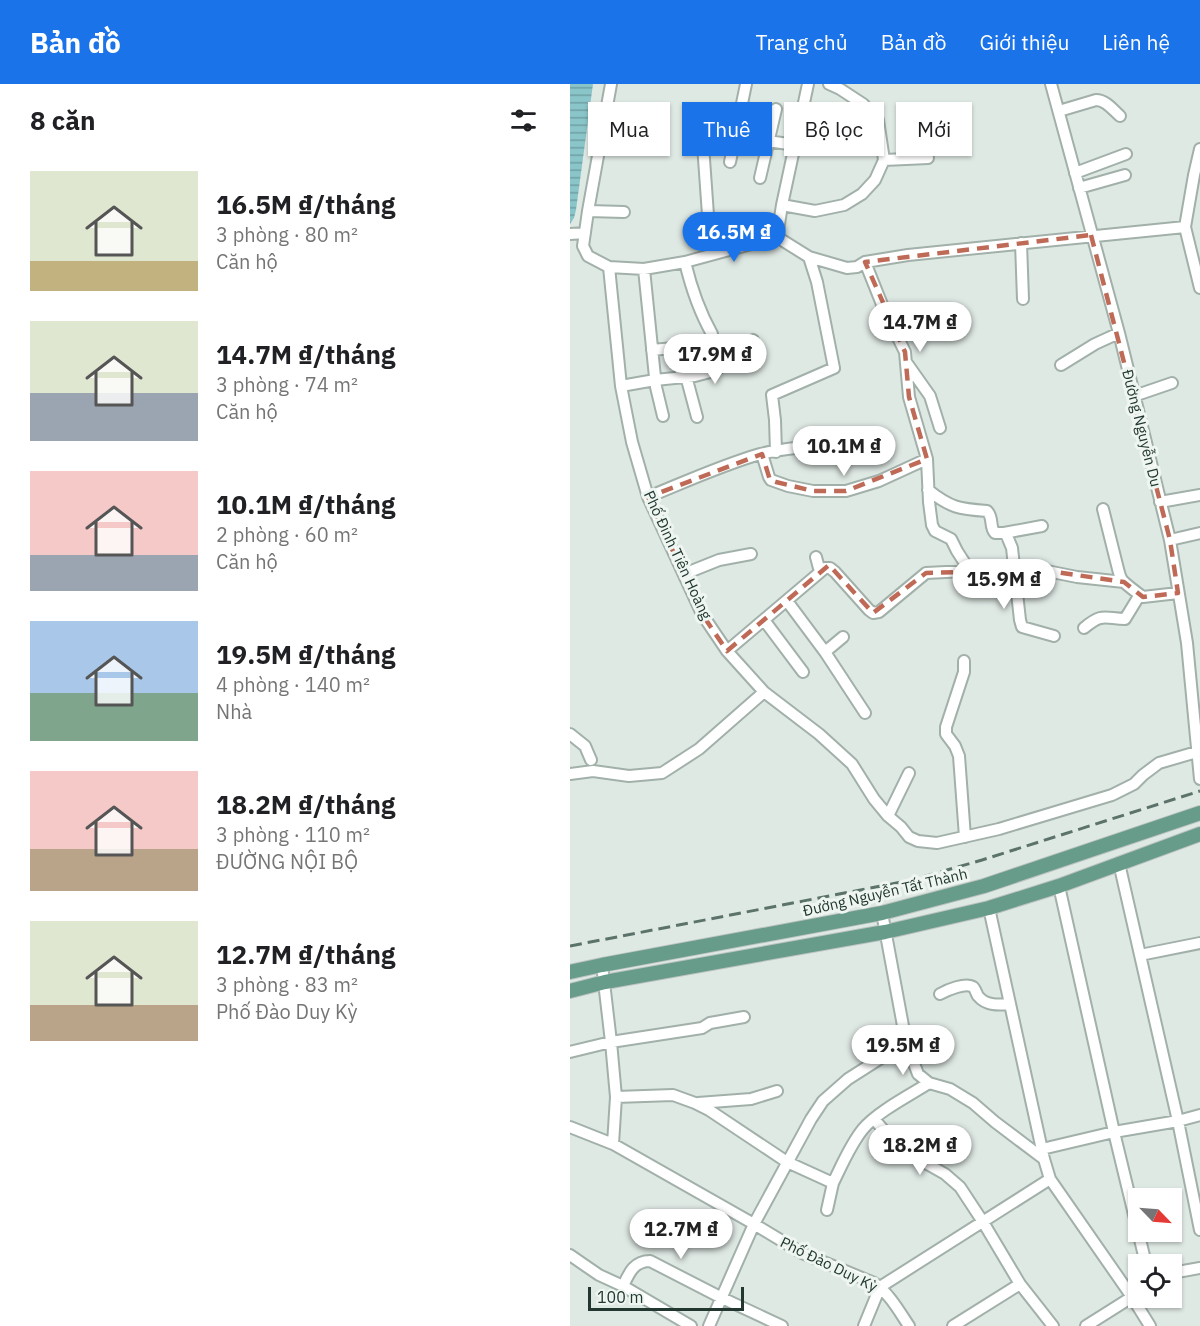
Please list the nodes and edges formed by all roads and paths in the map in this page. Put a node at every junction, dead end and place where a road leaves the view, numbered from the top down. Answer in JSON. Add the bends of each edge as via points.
{"nodes":[{"id":1,"x":611,"y":84,"type":"edge"},
{"id":2,"x":746,"y":84,"type":"edge"},
{"id":3,"x":808,"y":84,"type":"edge"},
{"id":4,"x":829,"y":84,"type":"edge"},
{"id":5,"x":1051,"y":84,"type":"edge"},
{"id":6,"x":804,"y":102,"type":"edge"},
{"id":7,"x":776,"y":109,"type":"dead end"},
{"id":8,"x":1059,"y":111,"type":"junction"},
{"id":9,"x":1120,"y":116,"type":"dead end"},
{"id":10,"x":772,"y":125,"type":"edge"},
{"id":11,"x":1200,"y":149,"type":"edge"},
{"id":12,"x":1126,"y":154,"type":"dead end"},
{"id":13,"x":704,"y":156,"type":"edge"},
{"id":14,"x":765,"y":156,"type":"edge"},
{"id":15,"x":793,"y":156,"type":"edge"},
{"id":16,"x":928,"y":158,"type":"dead end"},
{"id":17,"x":884,"y":160,"type":"junction"},
{"id":18,"x":730,"y":162,"type":"dead end"},
{"id":19,"x":1075,"y":173,"type":"junction"},
{"id":20,"x":1125,"y":175,"type":"dead end"},
{"id":21,"x":760,"y":178,"type":"dead end"},
{"id":22,"x":1079,"y":188,"type":"junction"},
{"id":23,"x":782,"y":205,"type":"junction"},
{"id":24,"x":588,"y":211,"type":"junction"},
{"id":25,"x":624,"y":212,"type":"dead end"},
{"id":26,"x":1185,"y":227,"type":"junction"},
{"id":27,"x":585,"y":233,"type":"junction"},
{"id":28,"x":570,"y":234,"type":"edge"},
{"id":29,"x":1091,"y":235,"type":"junction"},
{"id":30,"x":777,"y":237,"type":"junction"},
{"id":31,"x":1021,"y":243,"type":"junction"},
{"id":32,"x":736,"y":248,"type":"junction"},
{"id":33,"x":809,"y":257,"type":"junction"},
{"id":34,"x":685,"y":262,"type":"junction"},
{"id":35,"x":865,"y":262,"type":"junction"},
{"id":36,"x":609,"y":267,"type":"junction"},
{"id":37,"x":644,"y":269,"type":"junction"},
{"id":38,"x":1200,"y":288,"type":"edge"},
{"id":39,"x":1023,"y":299,"type":"dead end"},
{"id":40,"x":1119,"y":333,"type":"junction"},
{"id":41,"x":712,"y":334,"type":"dead end"},
{"id":42,"x":753,"y":340,"type":"dead end"},
{"id":43,"x":652,"y":350,"type":"junction"},
{"id":44,"x":906,"y":361,"type":"junction"},
{"id":45,"x":1061,"y":365,"type":"dead end"},
{"id":46,"x":684,"y":376,"type":"junction"},
{"id":47,"x":655,"y":380,"type":"junction"},
{"id":48,"x":1172,"y":383,"type":"dead end"},
{"id":49,"x":621,"y":386,"type":"junction"},
{"id":50,"x":1134,"y":396,"type":"junction"},
{"id":51,"x":663,"y":416,"type":"dead end"},
{"id":52,"x":697,"y":417,"type":"dead end"},
{"id":53,"x":940,"y":428,"type":"dead end"},
{"id":54,"x":847,"y":443,"type":"dead end"},
{"id":55,"x":776,"y":452,"type":"junction"},
{"id":56,"x":762,"y":454,"type":"junction"},
{"id":57,"x":927,"y":459,"type":"junction"},
{"id":58,"x":928,"y":490,"type":"junction"},
{"id":59,"x":1200,"y":495,"type":"edge"},
{"id":60,"x":648,"y":497,"type":"junction"},
{"id":61,"x":1160,"y":502,"type":"junction"},
{"id":62,"x":1103,"y":510,"type":"dead end"},
{"id":63,"x":1042,"y":525,"type":"dead end"},
{"id":64,"x":1004,"y":533,"type":"junction"},
{"id":65,"x":1200,"y":533,"type":"edge"},
{"id":66,"x":1170,"y":540,"type":"junction"},
{"id":67,"x":751,"y":554,"type":"dead end"},
{"id":68,"x":816,"y":557,"type":"dead end"},
{"id":69,"x":966,"y":565,"type":"dead end"},
{"id":70,"x":1015,"y":569,"type":"junction"},
{"id":71,"x":820,"y":572,"type":"junction"},
{"id":72,"x":684,"y":574,"type":"junction"},
{"id":73,"x":1124,"y":582,"type":"junction"},
{"id":74,"x":1178,"y":593,"type":"junction"},
{"id":75,"x":1139,"y":596,"type":"junction"},
{"id":76,"x":787,"y":601,"type":"junction"},
{"id":77,"x":764,"y":620,"type":"junction"},
{"id":78,"x":1084,"y":628,"type":"dead end"},
{"id":79,"x":1054,"y":636,"type":"dead end"},
{"id":80,"x":843,"y":637,"type":"dead end"},
{"id":81,"x":727,"y":651,"type":"junction"},
{"id":82,"x":825,"y":652,"type":"junction"},
{"id":83,"x":964,"y":661,"type":"dead end"},
{"id":84,"x":803,"y":672,"type":"dead end"},
{"id":85,"x":765,"y":692,"type":"junction"},
{"id":86,"x":865,"y":713,"type":"dead end"},
{"id":87,"x":570,"y":734,"type":"edge"},
{"id":88,"x":1198,"y":752,"type":"edge"},
{"id":89,"x":591,"y":760,"type":"dead end"},
{"id":90,"x":909,"y":773,"type":"dead end"},
{"id":91,"x":570,"y":774,"type":"edge"},
{"id":92,"x":1200,"y":779,"type":"edge"},
{"id":93,"x":1200,"y":813,"type":"edge"},
{"id":94,"x":888,"y":816,"type":"junction"},
{"id":95,"x":1200,"y":834,"type":"edge"},
{"id":96,"x":965,"y":837,"type":"junction"},
{"id":97,"x":1051,"y":863,"type":"junction"},
{"id":98,"x":1119,"y":864,"type":"junction"},
{"id":99,"x":1058,"y":886,"type":"junction"},
{"id":100,"x":989,"y":908,"type":"junction"},
{"id":101,"x":882,"y":912,"type":"junction"},
{"id":102,"x":885,"y":932,"type":"junction"},
{"id":103,"x":1200,"y":943,"type":"edge"},
{"id":104,"x":1140,"y":955,"type":"junction"},
{"id":105,"x":602,"y":965,"type":"junction"},
{"id":106,"x":570,"y":972,"type":"edge"},
{"id":107,"x":604,"y":982,"type":"junction"},
{"id":108,"x":570,"y":991,"type":"edge"},
{"id":109,"x":940,"y":994,"type":"dead end"},
{"id":110,"x":1010,"y":1004,"type":"junction"},
{"id":111,"x":744,"y":1017,"type":"dead end"},
{"id":112,"x":612,"y":1042,"type":"junction"},
{"id":113,"x":906,"y":1042,"type":"junction"},
{"id":114,"x":570,"y":1052,"type":"edge"},
{"id":115,"x":929,"y":1083,"type":"junction"},
{"id":116,"x":777,"y":1091,"type":"dead end"},
{"id":117,"x":616,"y":1096,"type":"junction"},
{"id":118,"x":695,"y":1103,"type":"junction"},
{"id":119,"x":1200,"y":1115,"type":"edge"},
{"id":120,"x":874,"y":1119,"type":"junction"},
{"id":121,"x":1178,"y":1121,"type":"junction"},
{"id":122,"x":570,"y":1127,"type":"edge"},
{"id":123,"x":1114,"y":1132,"type":"junction"},
{"id":124,"x":613,"y":1144,"type":"junction"},
{"id":125,"x":1043,"y":1154,"type":"junction"},
{"id":126,"x":787,"y":1162,"type":"junction"},
{"id":127,"x":1050,"y":1179,"type":"junction"},
{"id":128,"x":833,"y":1183,"type":"junction"},
{"id":129,"x":827,"y":1210,"type":"dead end"},
{"id":130,"x":983,"y":1222,"type":"junction"},
{"id":131,"x":754,"y":1224,"type":"junction"},
{"id":132,"x":1200,"y":1230,"type":"edge"},
{"id":133,"x":1144,"y":1254,"type":"edge"},
{"id":134,"x":570,"y":1255,"type":"edge"},
{"id":135,"x":1200,"y":1268,"type":"edge"},
{"id":136,"x":1182,"y":1271,"type":"edge"},
{"id":137,"x":1020,"y":1284,"type":"junction"},
{"id":138,"x":623,"y":1286,"type":"junction"},
{"id":139,"x":880,"y":1287,"type":"junction"},
{"id":140,"x":1128,"y":1291,"type":"edge"},
{"id":141,"x":722,"y":1298,"type":"junction"},
{"id":142,"x":1128,"y":1300,"type":"edge"},
{"id":143,"x":1139,"y":1308,"type":"edge"},
{"id":144,"x":1051,"y":1323,"type":"edge"},
{"id":145,"x":691,"y":1326,"type":"edge"},
{"id":146,"x":709,"y":1326,"type":"edge"},
{"id":147,"x":782,"y":1326,"type":"edge"},
{"id":148,"x":864,"y":1326,"type":"edge"},
{"id":149,"x":909,"y":1326,"type":"edge"},
{"id":150,"x":953,"y":1326,"type":"edge"},
{"id":151,"x":1086,"y":1326,"type":"edge"},
{"id":152,"x":1150,"y":1326,"type":"edge"}],
"edges":[{"from":1,"to":24,"type":"street"},
{"from":2,"to":18,"type":"street"},
{"from":3,"to":6,"type":"street"},
{"from":4,"to":17,"type":"street","via":[[863,104],[878,120]]},
{"from":5,"to":8,"type":"street","name":"Đường Nguyễn Du"},
{"from":7,"to":10,"type":"street"},
{"from":8,"to":9,"type":"street","via":[[1101,100]]},
{"from":8,"to":19,"type":"street","name":"Đường Nguyễn Du"},
{"from":11,"to":26,"type":"street"},
{"from":12,"to":19,"type":"street"},
{"from":13,"to":32,"type":"street","via":[[709,229],[712,235],[735,242]]},
{"from":14,"to":21,"type":"street"},
{"from":15,"to":23,"type":"street"},
{"from":16,"to":17,"type":"street"},
{"from":17,"to":23,"type":"street","via":[[875,180],[844,205],[815,212]]},
{"from":19,"to":22,"type":"street","name":"Đường Nguyễn Du"},
{"from":20,"to":22,"type":"street"},
{"from":22,"to":29,"type":"street","name":"Đường Nguyễn Du"},
{"from":23,"to":30,"type":"street"},
{"from":24,"to":25,"type":"street"},
{"from":24,"to":27,"type":"street"},
{"from":26,"to":29,"type":"street"},
{"from":26,"to":38,"type":"street"},
{"from":27,"to":28,"type":"street"},
{"from":27,"to":36,"type":"street","via":[[583,246],[588,256]]},
{"from":29,"to":31,"type":"street"},
{"from":29,"to":40,"type":"street","name":"Đường Nguyễn Du"},
{"from":30,"to":32,"type":"street"},
{"from":30,"to":33,"type":"street"},
{"from":31,"to":35,"type":"street"},
{"from":31,"to":39,"type":"street"},
{"from":32,"to":34,"type":"street"},
{"from":33,"to":35,"type":"street","via":[[847,268]]},
{"from":33,"to":55,"type":"street","via":[[834,368],[772,395]]},
{"from":34,"to":37,"type":"street"},
{"from":34,"to":41,"type":"street"},
{"from":35,"to":44,"type":"street"},
{"from":36,"to":37,"type":"street"},
{"from":36,"to":49,"type":"street","name":"Phố Đinh Tiên Hoàng"},
{"from":37,"to":43,"type":"street"},
{"from":40,"to":45,"type":"street"},
{"from":40,"to":50,"type":"street","name":"Đường Nguyễn Du"},
{"from":42,"to":46,"type":"street","via":[[714,371]]},
{"from":43,"to":46,"type":"street","via":[[674,348]]},
{"from":43,"to":47,"type":"street"},
{"from":44,"to":53,"type":"street","via":[[930,396]]},
{"from":44,"to":57,"type":"street","via":[[909,397]]},
{"from":46,"to":47,"type":"street"},
{"from":46,"to":52,"type":"street"},
{"from":47,"to":49,"type":"street"},
{"from":47,"to":51,"type":"street"},
{"from":48,"to":50,"type":"street"},
{"from":49,"to":60,"type":"street","name":"Phố Đinh Tiên Hoàng"},
{"from":50,"to":61,"type":"street","name":"Đường Nguyễn Du"},
{"from":54,"to":55,"type":"street"},
{"from":55,"to":56,"type":"street"},
{"from":56,"to":57,"type":"street","via":[[771,480],[813,491],[846,491]]},
{"from":56,"to":60,"type":"street"},
{"from":57,"to":58,"type":"street"},
{"from":58,"to":64,"type":"street","via":[[950,506],[987,512],[993,531]]},
{"from":58,"to":69,"type":"street","via":[[935,531],[951,539]]},
{"from":59,"to":61,"type":"street"},
{"from":60,"to":72,"type":"street","name":"Phố Đinh Tiên Hoàng"},
{"from":61,"to":66,"type":"street","name":"Đường Nguyễn Du"},
{"from":62,"to":73,"type":"street"},
{"from":63,"to":64,"type":"street"},
{"from":64,"to":70,"type":"street","via":[[1012,548]]},
{"from":65,"to":66,"type":"street"},
{"from":66,"to":74,"type":"street","name":"Đường Nguyễn Du"},
{"from":67,"to":72,"type":"street","via":[[719,560]]},
{"from":68,"to":71,"type":"street"},
{"from":70,"to":71,"type":"street","via":[[926,573],[888,606],[873,613],[830,568]]},
{"from":70,"to":73,"type":"street"},
{"from":70,"to":79,"type":"street","via":[[1022,627]]},
{"from":71,"to":76,"type":"street"},
{"from":72,"to":81,"type":"street","name":"Phố Đinh Tiên Hoàng","via":[[702,614]]},
{"from":73,"to":75,"type":"street"},
{"from":74,"to":75,"type":"street"},
{"from":74,"to":88,"type":"street","name":"Đường Nguyễn Du"},
{"from":75,"to":78,"type":"street","via":[[1125,620],[1103,616]]},
{"from":76,"to":77,"type":"street"},
{"from":76,"to":82,"type":"street"},
{"from":77,"to":81,"type":"street"},
{"from":77,"to":84,"type":"street"},
{"from":80,"to":82,"type":"street"},
{"from":81,"to":85,"type":"street","name":"Phố Đinh Tiên Hoàng"},
{"from":82,"to":86,"type":"street"},
{"from":83,"to":96,"type":"street","via":[[946,734],[959,756]]},
{"from":85,"to":91,"type":"street","via":[[699,749],[662,773]]},
{"from":85,"to":94,"type":"street","name":"Phố Đinh Tiên Hoàng","via":[[852,764]]},
{"from":87,"to":89,"type":"street","via":[[585,746]]},
{"from":88,"to":92,"type":"street","name":"Đường Nguyễn Du"},
{"from":88,"to":96,"type":"street","name":"Phố Đinh Tiên Hoàng","via":[[1159,763],[1134,784],[1112,795]]},
{"from":90,"to":94,"type":"street"},
{"from":93,"to":97,"type":"main road","name":"Đường Nguyễn Tất Thành"},
{"from":94,"to":96,"type":"street","name":"Phố Đinh Tiên Hoàng","via":[[918,842],[937,843]]},
{"from":95,"to":98,"type":"main road"},
{"from":97,"to":99,"type":"main road"},
{"from":97,"to":101,"type":"main road","name":"Đường Nguyễn Tất Thành","via":[[984,886]]},
{"from":98,"to":99,"type":"main road"},
{"from":98,"to":104,"type":"street"},
{"from":99,"to":100,"type":"main road"},
{"from":99,"to":123,"type":"street"},
{"from":100,"to":102,"type":"main road"},
{"from":100,"to":110,"type":"street"},
{"from":101,"to":102,"type":"street"},
{"from":101,"to":105,"type":"main road","name":"Đường Nguyễn Tất Thành"},
{"from":102,"to":107,"type":"main road"},
{"from":102,"to":113,"type":"street"},
{"from":103,"to":104,"type":"street"},
{"from":104,"to":121,"type":"street"},
{"from":105,"to":106,"type":"main road","name":"Đường Nguyễn Tất Thành"},
{"from":105,"to":107,"type":"street"},
{"from":107,"to":108,"type":"main road"},
{"from":107,"to":112,"type":"street"},
{"from":109,"to":110,"type":"street","via":[[972,986],[977,995],[990,1003]]},
{"from":110,"to":125,"type":"street"},
{"from":111,"to":112,"type":"street"},
{"from":112,"to":114,"type":"street"},
{"from":112,"to":117,"type":"street"},
{"from":113,"to":115,"type":"street","via":[[918,1074]]},
{"from":113,"to":126,"type":"street","via":[[848,1079],[823,1101]]},
{"from":115,"to":120,"type":"street"},
{"from":115,"to":125,"type":"street","via":[[950,1089],[973,1103]]},
{"from":116,"to":118,"type":"street","via":[[751,1100]]},
{"from":117,"to":118,"type":"street","via":[[673,1095]]},
{"from":117,"to":124,"type":"street"},
{"from":118,"to":126,"type":"street"},
{"from":119,"to":121,"type":"street"},
{"from":120,"to":128,"type":"street","via":[[853,1142]]},
{"from":120,"to":130,"type":"street","via":[[899,1148],[960,1187]]},
{"from":121,"to":123,"type":"street"},
{"from":121,"to":132,"type":"street"},
{"from":122,"to":124,"type":"street","name":"Phố Đào Duy Kỳ"},
{"from":123,"to":125,"type":"street"},
{"from":123,"to":133,"type":"street"},
{"from":124,"to":131,"type":"street","name":"Phố Đào Duy Kỳ"},
{"from":125,"to":127,"type":"street"},
{"from":126,"to":128,"type":"street"},
{"from":126,"to":131,"type":"street"},
{"from":127,"to":130,"type":"street"},
{"from":127,"to":140,"type":"street"},
{"from":128,"to":129,"type":"street"},
{"from":130,"to":137,"type":"street"},
{"from":130,"to":139,"type":"street"},
{"from":131,"to":139,"type":"street","name":"Phố Đào Duy Kỳ","via":[[802,1253]]},
{"from":131,"to":141,"type":"street"},
{"from":134,"to":138,"type":"street"},
{"from":135,"to":136,"type":"street"},
{"from":137,"to":144,"type":"street"},
{"from":137,"to":150,"type":"street"},
{"from":138,"to":141,"type":"street","via":[[636,1264],[650,1261]]},
{"from":138,"to":145,"type":"street"},
{"from":139,"to":148,"type":"street"},
{"from":139,"to":149,"type":"street","name":"Phố Đào Duy Kỳ"},
{"from":141,"to":146,"type":"street"},
{"from":141,"to":147,"type":"street"},
{"from":142,"to":151,"type":"street"},
{"from":143,"to":152,"type":"street"}]}
